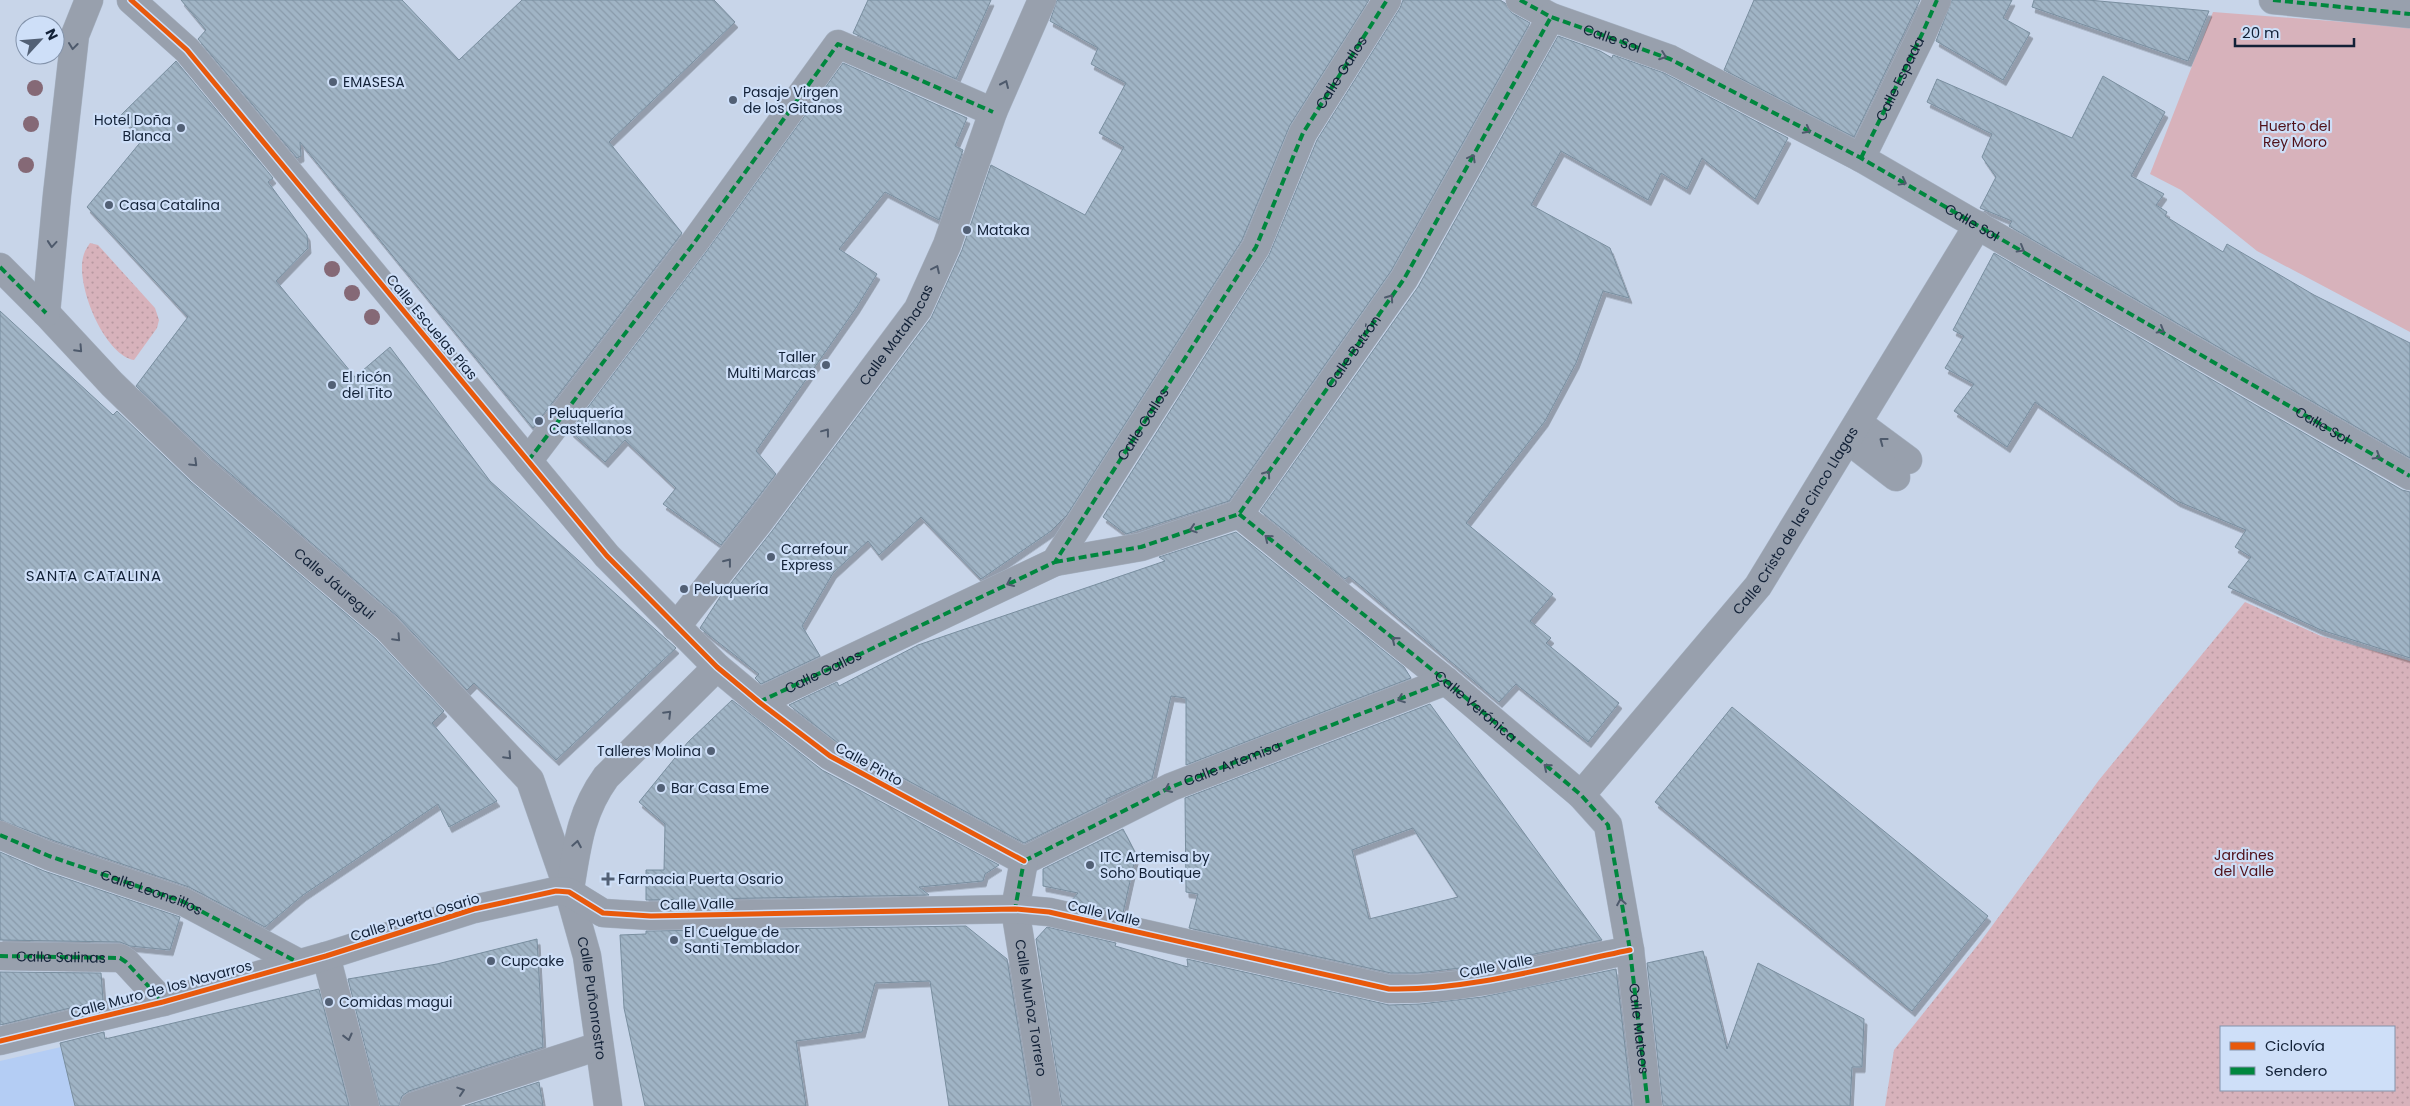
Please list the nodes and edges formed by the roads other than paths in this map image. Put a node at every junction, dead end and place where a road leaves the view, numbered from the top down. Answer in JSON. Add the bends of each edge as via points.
{"nodes":[{"id":1,"x":89,"y":0,"type":"edge"},
{"id":2,"x":131,"y":0,"type":"edge"},
{"id":3,"x":1042,"y":0,"type":"edge"},
{"id":4,"x":1387,"y":0,"type":"edge"},
{"id":5,"x":1520,"y":0,"type":"edge"},
{"id":6,"x":1936,"y":0,"type":"edge"},
{"id":7,"x":2273,"y":0,"type":"edge"},
{"id":8,"x":2410,"y":14,"type":"edge"},
{"id":9,"x":1551,"y":17,"type":"junction"},
{"id":10,"x":993,"y":112,"type":"junction"},
{"id":11,"x":1861,"y":158,"type":"junction"},
{"id":12,"x":1978,"y":225,"type":"junction"},
{"id":13,"x":0,"y":267,"type":"edge"},
{"id":14,"x":46,"y":313,"type":"junction"},
{"id":15,"x":1853,"y":431,"type":"junction"},
{"id":16,"x":528,"y":461,"type":"junction"},
{"id":17,"x":1902,"y":469,"type":"dead end"},
{"id":18,"x":2410,"y":476,"type":"edge"},
{"id":19,"x":1239,"y":514,"type":"junction"},
{"id":20,"x":1054,"y":562,"type":"junction"},
{"id":21,"x":676,"y":627,"type":"junction"},
{"id":22,"x":717,"y":667,"type":"junction"},
{"id":23,"x":1446,"y":681,"type":"junction"},
{"id":24,"x":759,"y":702,"type":"junction"},
{"id":25,"x":1581,"y":795,"type":"junction"},
{"id":26,"x":0,"y":835,"type":"edge"},
{"id":27,"x":1024,"y":861,"type":"junction"},
{"id":28,"x":569,"y":892,"type":"junction"},
{"id":29,"x":1015,"y":909,"type":"junction"},
{"id":30,"x":1630,"y":950,"type":"junction"},
{"id":31,"x":0,"y":956,"type":"edge"},
{"id":32,"x":326,"y":956,"type":"junction"},
{"id":33,"x":299,"y":963,"type":"junction"},
{"id":34,"x":163,"y":1002,"type":"junction"},
{"id":35,"x":0,"y":1041,"type":"edge"},
{"id":36,"x":599,"y":1046,"type":"junction"},
{"id":37,"x":365,"y":1106,"type":"edge"},
{"id":38,"x":414,"y":1106,"type":"edge"},
{"id":39,"x":608,"y":1106,"type":"edge"},
{"id":40,"x":1047,"y":1106,"type":"edge"},
{"id":41,"x":1648,"y":1106,"type":"edge"}],
"edges":[{"from":1,"to":14,"type":"street","one_way":true,"via":[[75,35]]},
{"from":2,"to":16,"type":"street","name":"Calle Escuelas Pías","via":[[187,50]]},
{"from":10,"to":3,"type":"street","name":"Calle Matahacas","one_way":true},
{"from":4,"to":20,"type":"street","name":"Calle Gallos","via":[[1303,133],[1256,247]]},
{"from":5,"to":9,"type":"street","name":"Calle Sol"},
{"from":6,"to":11,"type":"street","name":"Calle Espada"},
{"from":7,"to":8,"type":"street"},
{"from":9,"to":11,"type":"street","name":"Calle Sol","one_way":true,"via":[[1670,59]]},
{"from":19,"to":9,"type":"street","name":"Calle Butrón","one_way":true,"via":[[1404,279]]},
{"from":10,"to":16,"type":"street","via":[[838,44],[694,243]]},
{"from":21,"to":10,"type":"street","name":"Calle Matahacas","one_way":true,"via":[[918,309],[947,245]]},
{"from":11,"to":12,"type":"street","name":"Calle Sol","one_way":true},
{"from":12,"to":15,"type":"street","name":"Calle Cristo de las Cinco Llagas"},
{"from":12,"to":18,"type":"street","name":"Calle Sol","one_way":true},
{"from":13,"to":14,"type":"street","name":"Calle Jáuregui"},
{"from":14,"to":28,"type":"street","name":"Calle Jáuregui","one_way":true,"via":[[112,384],[201,470],[388,628],[530,780]]},
{"from":15,"to":17,"type":"street"},
{"from":15,"to":25,"type":"street","name":"Calle Cristo de las Cinco Llagas","via":[[1758,586]]},
{"from":16,"to":21,"type":"street","name":"Calle Escuelas Pías","via":[[607,556]]},
{"from":19,"to":20,"type":"street","one_way":true,"via":[[1141,546]]},
{"from":23,"to":19,"type":"street","name":"Calle Verónica","one_way":true},
{"from":20,"to":24,"type":"street","name":"Calle Gallos","one_way":true},
{"from":21,"to":22,"type":"street","name":"Calle Escuelas Pías"},
{"from":22,"to":24,"type":"street","name":"Calle Pinto"},
{"from":28,"to":22,"type":"street","one_way":true,"via":[[579,834],[591,797],[606,776]]},
{"from":25,"to":23,"type":"street","name":"Calle Verónica","one_way":true},
{"from":23,"to":27,"type":"street","name":"Calle Artemisa","one_way":true,"via":[[1171,787]]},
{"from":24,"to":27,"type":"street","name":"Calle Pinto","via":[[830,756]]},
{"from":30,"to":25,"type":"street","name":"Calle Verónica","one_way":true,"via":[[1608,825]]},
{"from":26,"to":33,"type":"street","name":"Calle Leoncillos","via":[[49,856],[184,902]]},
{"from":27,"to":29,"type":"street"},
{"from":28,"to":29,"type":"street","name":"Calle Valle","via":[[603,913],[651,916]]},
{"from":28,"to":32,"type":"street","name":"Calle Puerta Osario","via":[[556,891],[474,909]]},
{"from":28,"to":36,"type":"street","name":"Calle Puñonrostro","via":[[587,956]]},
{"from":29,"to":30,"type":"street","name":"Calle Valle","via":[[1049,912],[1389,988],[1422,990],[1465,984]]},
{"from":29,"to":40,"type":"street","name":"Calle Muñoz Torrero"},
{"from":30,"to":41,"type":"street","name":"Calle Mateos"},
{"from":31,"to":34,"type":"street","name":"Calle Salinas","via":[[120,958]]},
{"from":32,"to":33,"type":"street","name":"Calle Muro de los Navarros"},
{"from":32,"to":37,"type":"street","one_way":true},
{"from":33,"to":34,"type":"street","name":"Calle Muro de los Navarros"},
{"from":34,"to":35,"type":"street","name":"Calle Muro de los Navarros"},
{"from":38,"to":36,"type":"street","one_way":true},
{"from":36,"to":39,"type":"street","name":"Calle Puñonrostro"}]}
